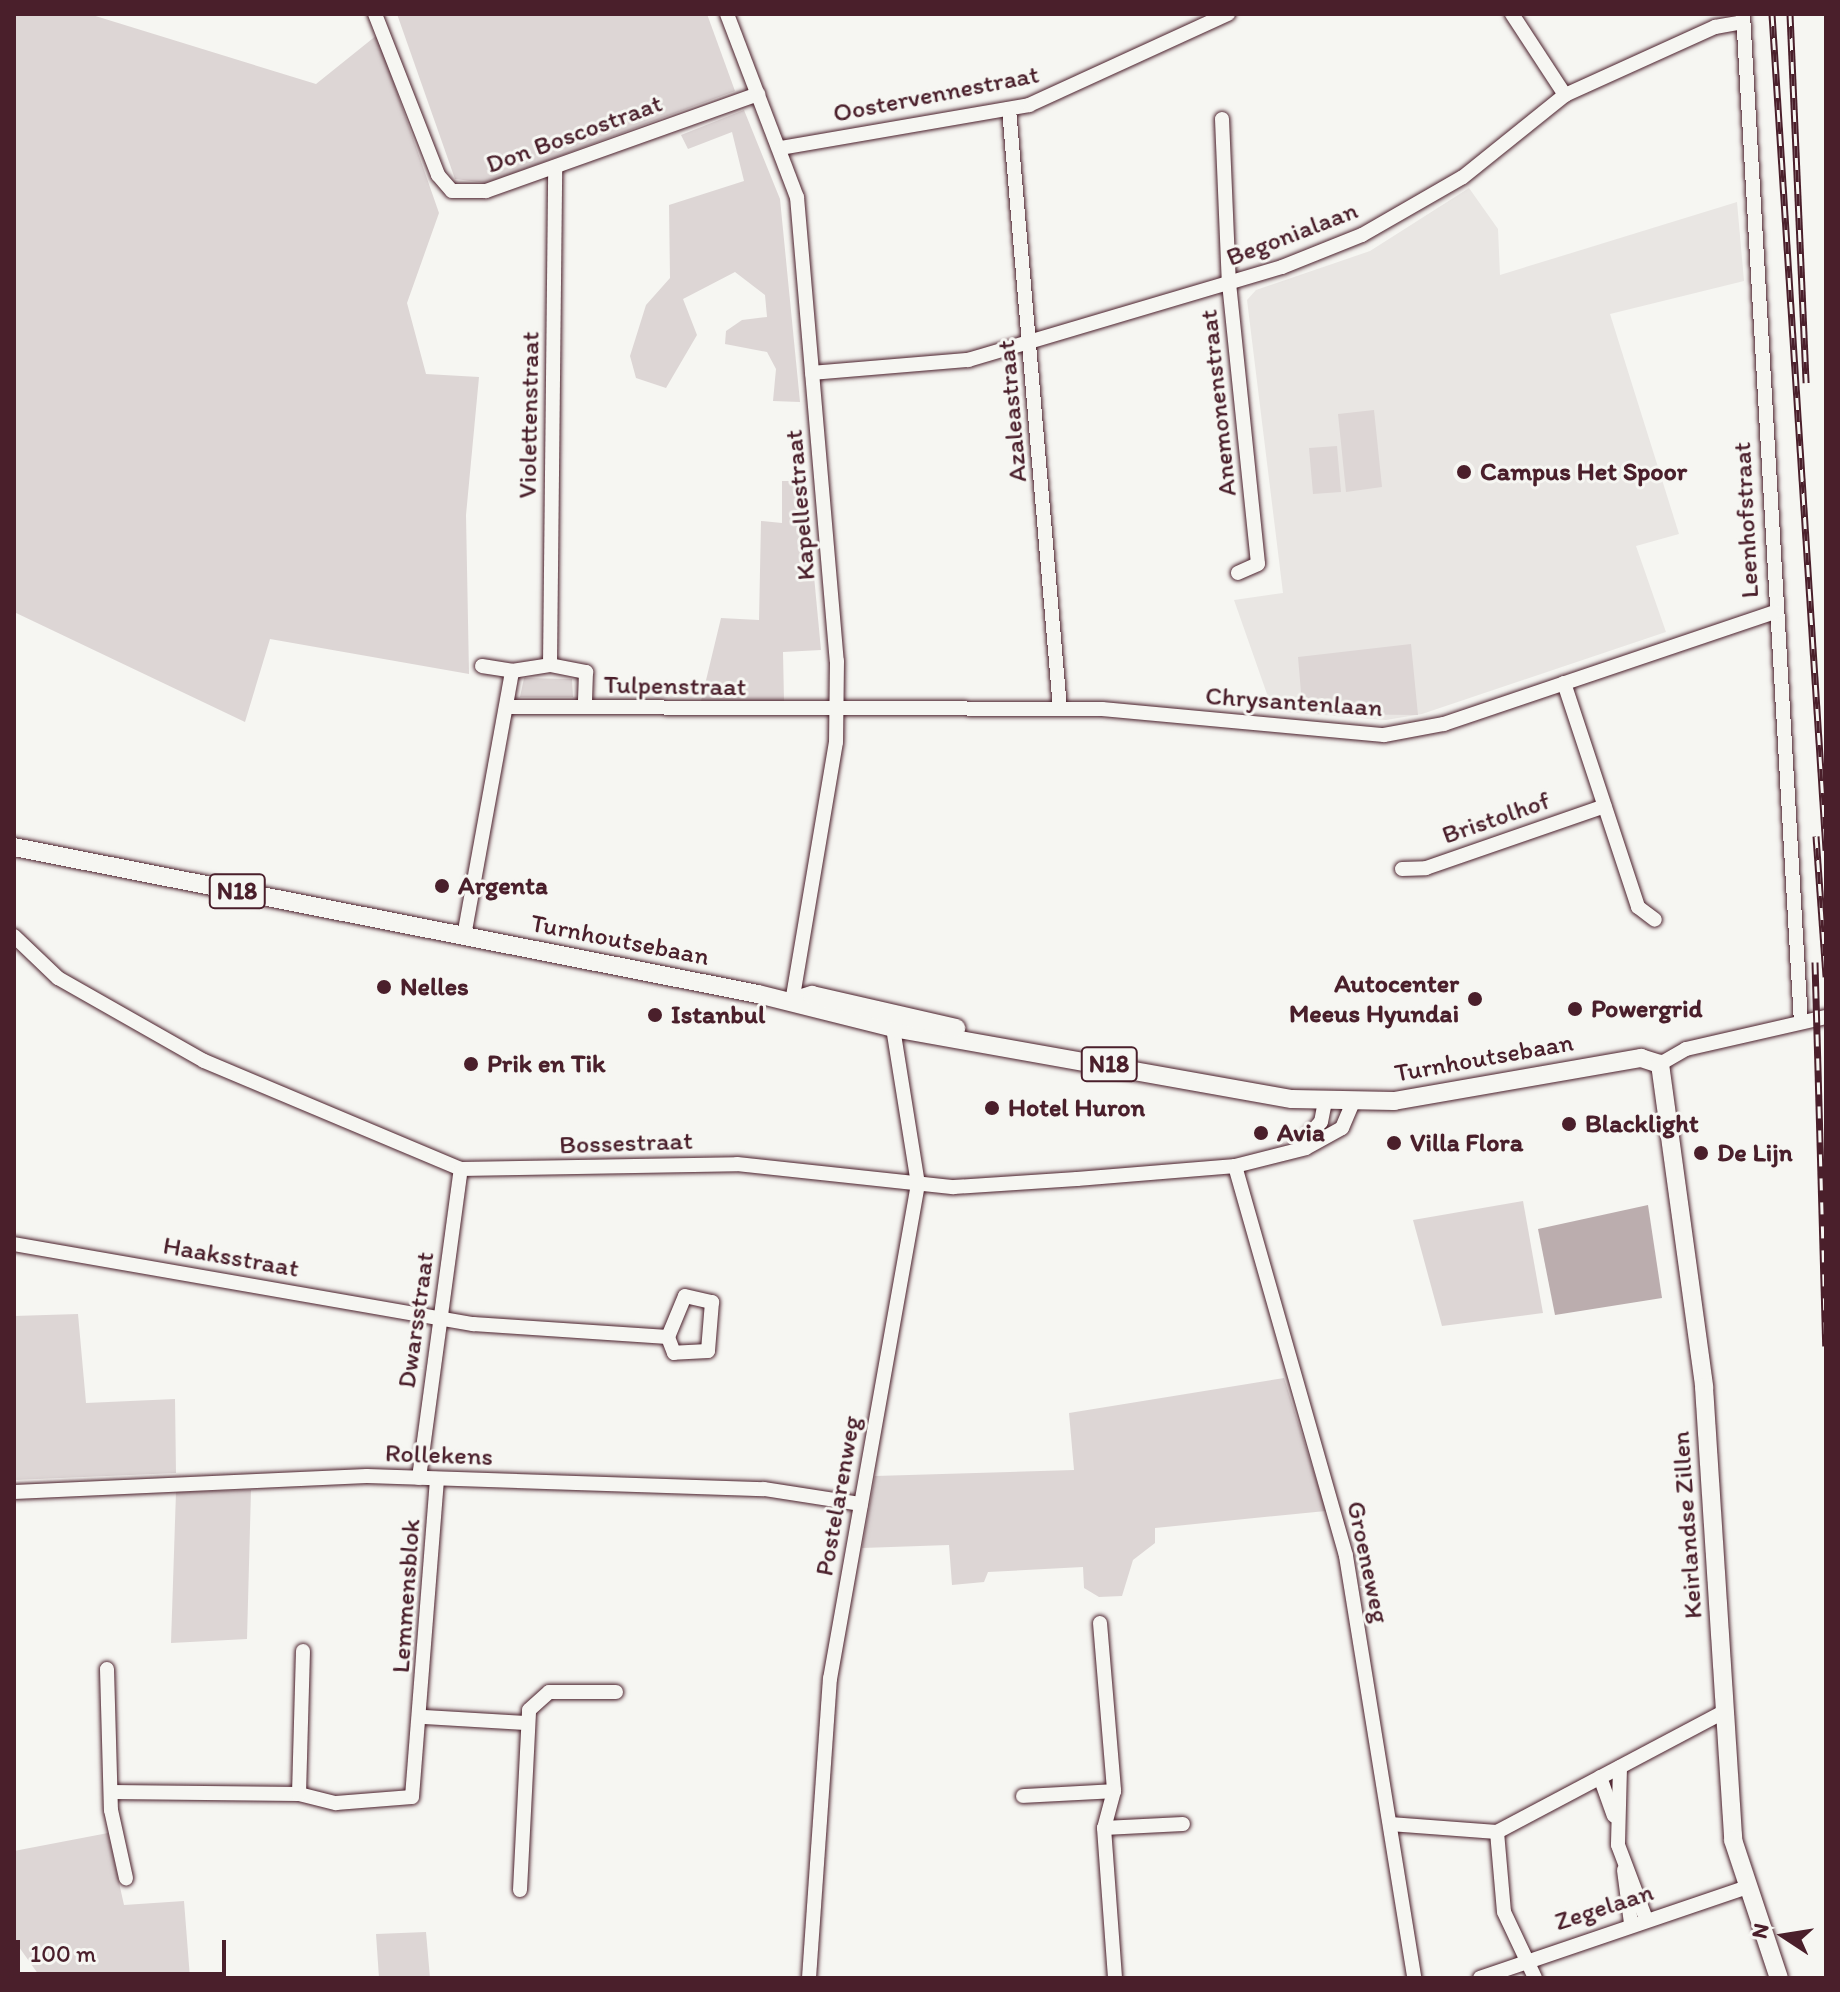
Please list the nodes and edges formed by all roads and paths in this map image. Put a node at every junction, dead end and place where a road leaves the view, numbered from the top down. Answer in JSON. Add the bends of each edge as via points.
{"nodes":[{"id":1,"x":375,"y":14,"type":"edge"},
{"id":2,"x":727,"y":14,"type":"edge"},
{"id":3,"x":1228,"y":14,"type":"edge"},
{"id":4,"x":1512,"y":14,"type":"edge"},
{"id":5,"x":1743,"y":18,"type":"edge"},
{"id":6,"x":758,"y":94,"type":"junction"},
{"id":7,"x":1565,"y":95,"type":"junction"},
{"id":8,"x":1009,"y":109,"type":"junction"},
{"id":9,"x":1222,"y":119,"type":"dead end"},
{"id":10,"x":781,"y":148,"type":"junction"},
{"id":11,"x":555,"y":167,"type":"junction"},
{"id":12,"x":1229,"y":283,"type":"junction"},
{"id":13,"x":1030,"y":342,"type":"junction"},
{"id":14,"x":812,"y":373,"type":"junction"},
{"id":15,"x":1238,"y":573,"type":"dead end"},
{"id":16,"x":1775,"y":612,"type":"junction"},
{"id":17,"x":550,"y":665,"type":"junction"},
{"id":18,"x":482,"y":666,"type":"dead end"},
{"id":19,"x":512,"y":671,"type":"junction"},
{"id":20,"x":1564,"y":683,"type":"junction"},
{"id":21,"x":510,"y":707,"type":"junction"},
{"id":22,"x":585,"y":707,"type":"junction"},
{"id":23,"x":1060,"y":709,"type":"junction"},
{"id":24,"x":839,"y":712,"type":"junction"},
{"id":25,"x":1605,"y":806,"type":"junction"},
{"id":26,"x":14,"y":847,"type":"edge"},
{"id":27,"x":1402,"y":869,"type":"dead end"},
{"id":28,"x":1655,"y":920,"type":"dead end"},
{"id":29,"x":14,"y":936,"type":"edge"},
{"id":30,"x":464,"y":936,"type":"junction"},
{"id":31,"x":792,"y":1001,"type":"junction"},
{"id":32,"x":1826,"y":1017,"type":"edge"},
{"id":33,"x":1801,"y":1022,"type":"junction"},
{"id":34,"x":893,"y":1028,"type":"junction"},
{"id":35,"x":980,"y":1038,"type":"junction"},
{"id":36,"x":1660,"y":1064,"type":"junction"},
{"id":37,"x":1325,"y":1102,"type":"junction"},
{"id":38,"x":1353,"y":1102,"type":"junction"},
{"id":39,"x":1295,"y":1148,"type":"junction"},
{"id":40,"x":1235,"y":1166,"type":"junction"},
{"id":41,"x":461,"y":1169,"type":"junction"},
{"id":42,"x":918,"y":1184,"type":"junction"},
{"id":43,"x":14,"y":1244,"type":"edge"},
{"id":44,"x":441,"y":1317,"type":"junction"},
{"id":45,"x":668,"y":1337,"type":"junction"},
{"id":46,"x":419,"y":1478,"type":"junction"},
{"id":47,"x":437,"y":1479,"type":"junction"},
{"id":48,"x":14,"y":1492,"type":"edge"},
{"id":49,"x":861,"y":1504,"type":"junction"},
{"id":50,"x":1100,"y":1623,"type":"dead end"},
{"id":51,"x":303,"y":1651,"type":"dead end"},
{"id":52,"x":107,"y":1669,"type":"dead end"},
{"id":53,"x":616,"y":1692,"type":"dead end"},
{"id":54,"x":1726,"y":1711,"type":"junction"},
{"id":55,"x":423,"y":1717,"type":"junction"},
{"id":56,"x":527,"y":1723,"type":"junction"},
{"id":57,"x":1620,"y":1767,"type":"junction"},
{"id":58,"x":1600,"y":1777,"type":"junction"},
{"id":59,"x":1114,"y":1791,"type":"junction"},
{"id":60,"x":111,"y":1792,"type":"junction"},
{"id":61,"x":299,"y":1794,"type":"junction"},
{"id":62,"x":1023,"y":1796,"type":"dead end"},
{"id":63,"x":1183,"y":1824,"type":"dead end"},
{"id":64,"x":1390,"y":1824,"type":"junction"},
{"id":65,"x":1616,"y":1824,"type":"junction"},
{"id":66,"x":1104,"y":1828,"type":"junction"},
{"id":67,"x":1497,"y":1832,"type":"junction"},
{"id":68,"x":126,"y":1878,"type":"dead end"},
{"id":69,"x":1744,"y":1888,"type":"junction"},
{"id":70,"x":520,"y":1890,"type":"dead end"},
{"id":71,"x":1638,"y":1921,"type":"junction"},
{"id":72,"x":1524,"y":1962,"type":"junction"},
{"id":73,"x":809,"y":1978,"type":"edge"},
{"id":74,"x":1115,"y":1978,"type":"edge"},
{"id":75,"x":1414,"y":1978,"type":"edge"},
{"id":76,"x":1480,"y":1978,"type":"edge"},
{"id":77,"x":1535,"y":1978,"type":"edge"},
{"id":78,"x":1779,"y":1978,"type":"edge"}],
"edges":[{"from":1,"to":11,"type":"street","name":"Don Boscostraat","via":[[438,175],[452,191],[486,191]]},
{"from":2,"to":6,"type":"street","name":"Kapellestraat"},
{"from":3,"to":8,"type":"street","name":"Oostervennestraat","via":[[1108,75]]},
{"from":4,"to":7,"type":"street"},
{"from":5,"to":7,"type":"street","name":"Begonialaan"},
{"from":5,"to":16,"type":"street","name":"Leenhofstraat"},
{"from":6,"to":10,"type":"street","name":"Kapellestraat"},
{"from":6,"to":11,"type":"street","name":"Don Boscostraat"},
{"from":7,"to":12,"type":"street","name":"Begonialaan","via":[[1463,177],[1393,219]]},
{"from":8,"to":10,"type":"street","name":"Oostervennestraat"},
{"from":8,"to":13,"type":"street","name":"Azaleastraat"},
{"from":9,"to":12,"type":"street","name":"Anemonenstraat"},
{"from":10,"to":14,"type":"street","name":"Kapellestraat","via":[[797,197]]},
{"from":11,"to":17,"type":"street","name":"Violettenstraat"},
{"from":12,"to":13,"type":"street","name":"Begonialaan"},
{"from":12,"to":15,"type":"street","name":"Anemonenstraat","via":[[1258,564]]},
{"from":13,"to":14,"type":"street","name":"Begonialaan","via":[[939,364]]},
{"from":13,"to":23,"type":"street","name":"Azaleastraat"},
{"from":14,"to":24,"type":"street","name":"Kapellestraat"},
{"from":16,"to":20,"type":"street","name":"Chrysantenlaan"},
{"from":16,"to":33,"type":"street","name":"Leenhofstraat"},
{"from":17,"to":19,"type":"street"},
{"from":17,"to":22,"type":"street","via":[[586,672]]},
{"from":18,"to":19,"type":"street"},
{"from":19,"to":21,"type":"street"},
{"from":20,"to":23,"type":"street","name":"Chrysantenlaan","via":[[1444,724],[1384,735]]},
{"from":20,"to":25,"type":"street"},
{"from":21,"to":22,"type":"street","name":"Tulpenstraat"},
{"from":21,"to":30,"type":"street"},
{"from":22,"to":24,"type":"street","name":"Tulpenstraat"},
{"from":23,"to":24,"type":"street","name":"Chrysantenlaan"},
{"from":24,"to":31,"type":"street","name":"Kapellestraat"},
{"from":25,"to":27,"type":"street","name":"Bristolhof","via":[[1426,868]]},
{"from":25,"to":28,"type":"street","via":[[1638,907]]},
{"from":26,"to":30,"type":"main road","name":"Turnhoutsebaan","number":"N18"},
{"from":29,"to":41,"type":"street","name":"Bossestraat","via":[[58,978],[204,1061]]},
{"from":30,"to":31,"type":"main road","name":"Turnhoutsebaan","number":"N18"},
{"from":31,"to":34,"type":"main road","name":"Turnhoutsebaan","number":"N18"},
{"from":31,"to":35,"type":"main road","name":"Turnhoutsebaan","number":"N18","via":[[806,995],[837,999]]},
{"from":32,"to":33,"type":"street","number":"N18"},
{"from":33,"to":36,"type":"street","name":"Turnhoutsebaan","number":"N18","via":[[1686,1049]]},
{"from":34,"to":35,"type":"main road","name":"Turnhoutsebaan","number":"N18"},
{"from":34,"to":42,"type":"street","name":"Postelarenweg"},
{"from":35,"to":37,"type":"main road","name":"Turnhoutsebaan","number":"N18"},
{"from":36,"to":38,"type":"main road","name":"Turnhoutsebaan","number":"N18","via":[[1641,1058],[1463,1093]]},
{"from":36,"to":54,"type":"main road","name":"Keirlandse Zillen","via":[[1702,1364]]},
{"from":37,"to":38,"type":"main road","name":"Turnhoutsebaan","number":"N18"},
{"from":37,"to":39,"type":"street","via":[[1311,1137]]},
{"from":38,"to":39,"type":"street","name":"Bossestraat","via":[[1342,1128]]},
{"from":39,"to":40,"type":"street","name":"Bossestraat"},
{"from":40,"to":42,"type":"street","name":"Bossestraat"},
{"from":40,"to":64,"type":"street","name":"Groeneweg","via":[[1346,1556]]},
{"from":41,"to":42,"type":"street","name":"Bossestraat","via":[[737,1164]]},
{"from":41,"to":44,"type":"street","name":"Dwarsstraat"},
{"from":42,"to":49,"type":"street","name":"Postelarenweg"},
{"from":43,"to":44,"type":"street","name":"Haaksstraat"},
{"from":44,"to":45,"type":"street","name":"Haaksstraat"},
{"from":44,"to":46,"type":"street","name":"Dwarsstraat"},
{"from":45,"to":45,"type":"street","via":[[674,1353],[708,1351],[712,1302],[685,1296]]},
{"from":46,"to":47,"type":"street","name":"Rollekens"},
{"from":46,"to":48,"type":"street","name":"Rollekens"},
{"from":47,"to":49,"type":"street","name":"Rollekens","via":[[776,1490]]},
{"from":47,"to":55,"type":"street","name":"Lemmensblok"},
{"from":49,"to":73,"type":"street","name":"Postelarenweg","via":[[830,1679]]},
{"from":50,"to":59,"type":"street"},
{"from":51,"to":61,"type":"street"},
{"from":52,"to":60,"type":"street"},
{"from":53,"to":56,"type":"street","via":[[549,1692],[529,1710]]},
{"from":54,"to":57,"type":"street"},
{"from":54,"to":69,"type":"main road","name":"Keirlandse Zillen","via":[[1733,1840]]},
{"from":55,"to":56,"type":"street"},
{"from":55,"to":61,"type":"street","name":"Lemmensblok","via":[[416,1788],[404,1803],[336,1803]]},
{"from":56,"to":70,"type":"street"},
{"from":57,"to":58,"type":"street"},
{"from":57,"to":65,"type":"street"},
{"from":58,"to":65,"type":"street"},
{"from":58,"to":67,"type":"street"},
{"from":59,"to":62,"type":"street"},
{"from":59,"to":66,"type":"street"},
{"from":60,"to":61,"type":"street","name":"Lemmensblok"},
{"from":60,"to":68,"type":"street"},
{"from":63,"to":66,"type":"street"},
{"from":64,"to":67,"type":"street"},
{"from":64,"to":75,"type":"street","name":"Groeneweg"},
{"from":65,"to":71,"type":"street"},
{"from":66,"to":74,"type":"street"},
{"from":67,"to":72,"type":"street","via":[[1504,1912]]},
{"from":69,"to":71,"type":"street","name":"Zegelaan"},
{"from":69,"to":78,"type":"main road","name":"Keirlandse Zillen"},
{"from":71,"to":72,"type":"street","name":"Zegelaan"},
{"from":72,"to":76,"type":"street","name":"Zegelaan"},
{"from":72,"to":77,"type":"street"}]}
